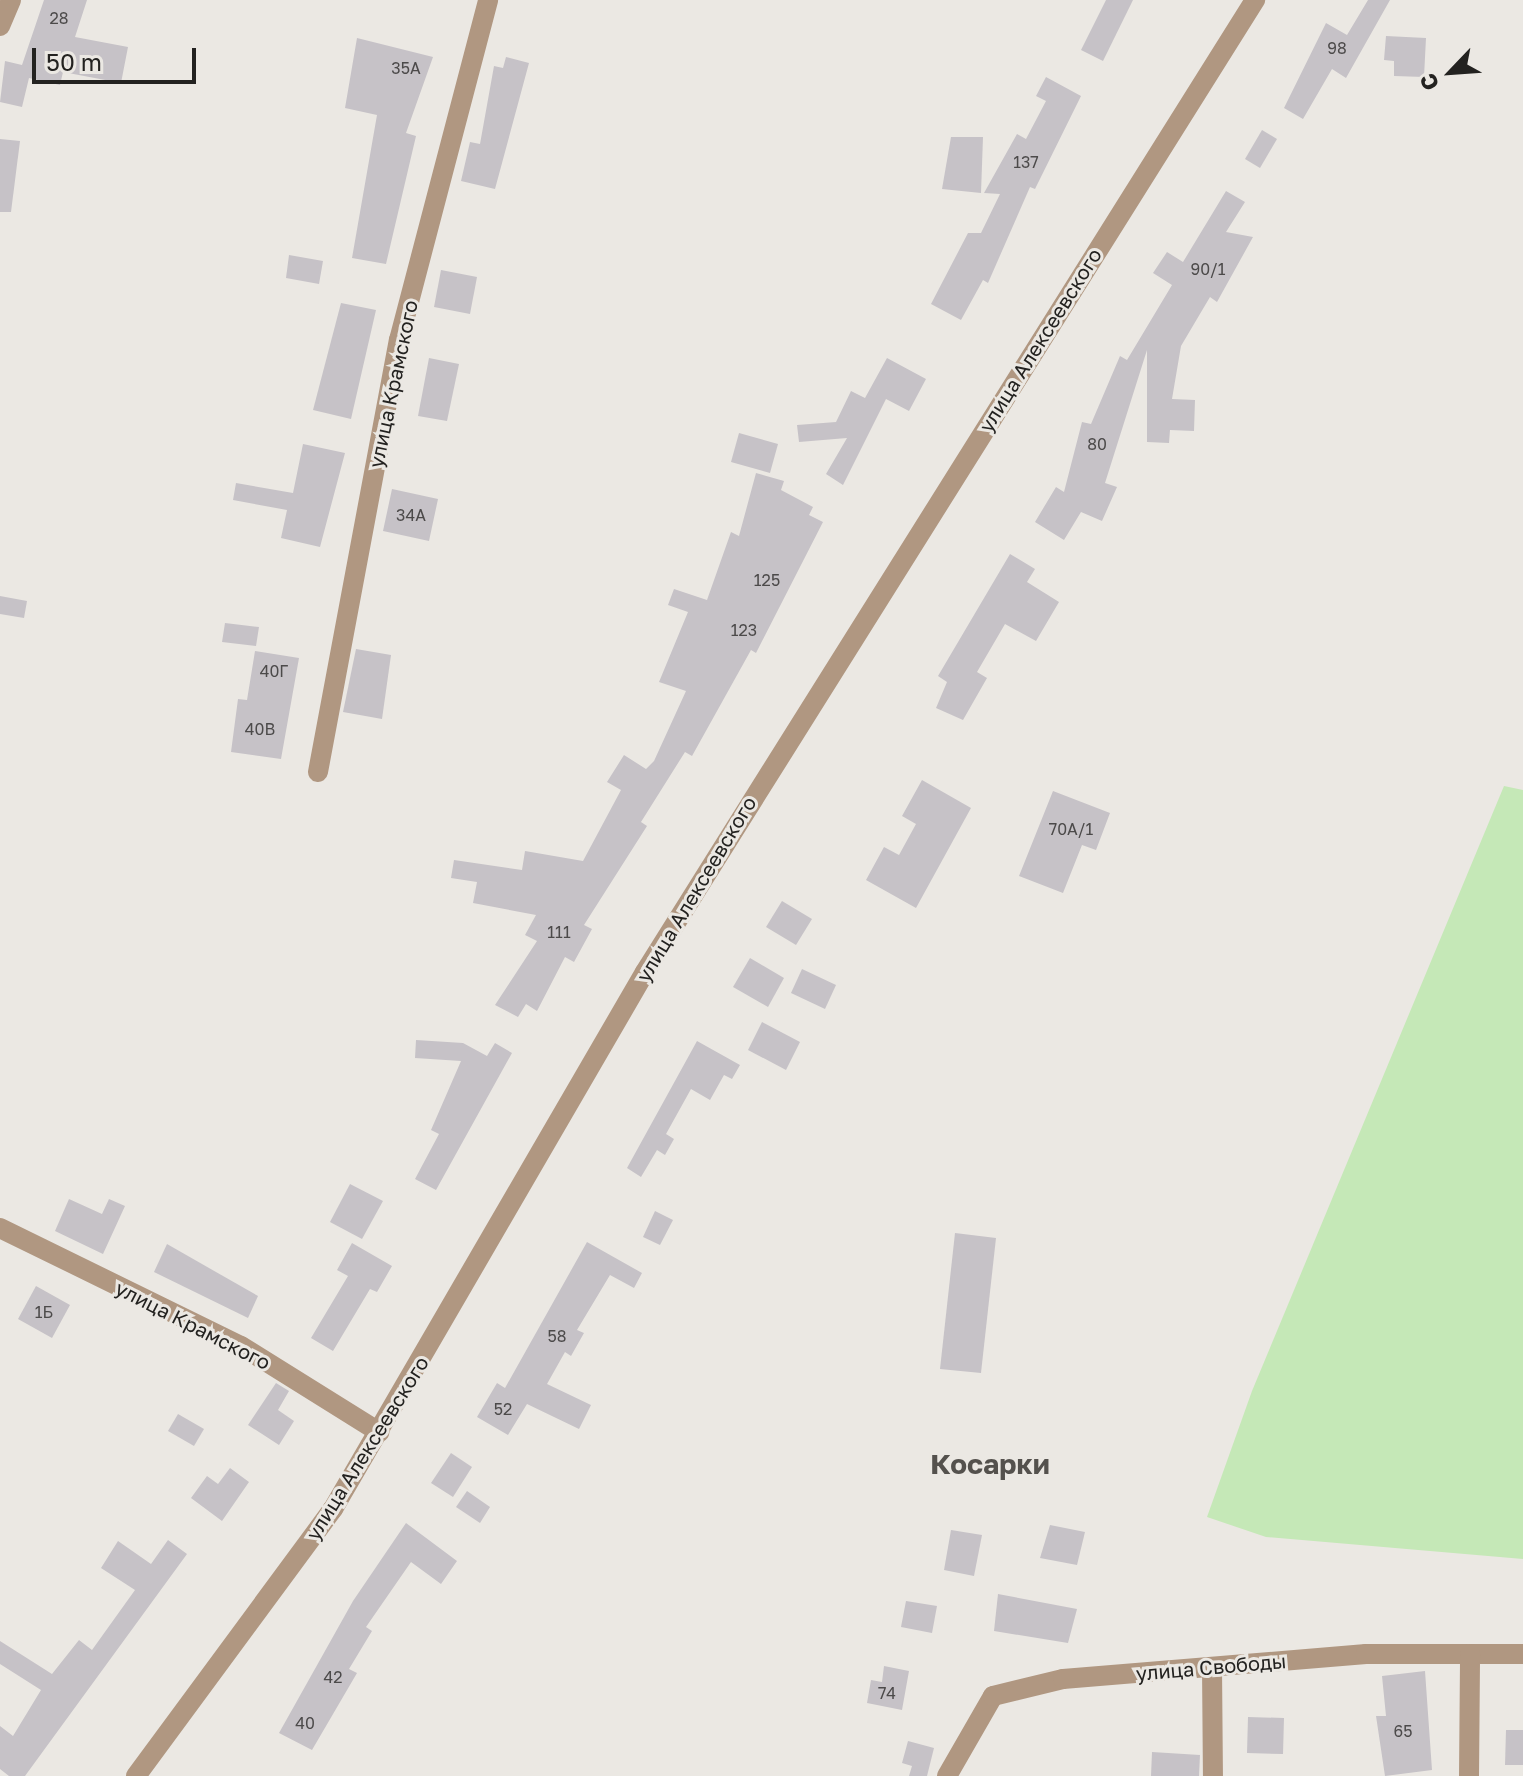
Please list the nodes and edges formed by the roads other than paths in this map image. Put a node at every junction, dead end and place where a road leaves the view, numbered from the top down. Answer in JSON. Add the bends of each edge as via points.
{"nodes":[{"id":1,"x":11,"y":0,"type":"edge"},
{"id":2,"x":488,"y":0,"type":"edge"},
{"id":3,"x":1255,"y":0,"type":"edge"},
{"id":4,"x":0,"y":26,"type":"edge"},
{"id":5,"x":318,"y":772,"type":"dead end"},
{"id":6,"x":0,"y":1228,"type":"edge"},
{"id":7,"x":379,"y":1432,"type":"junction"},
{"id":8,"x":1470,"y":1654,"type":"junction"},
{"id":9,"x":1523,"y":1654,"type":"edge"},
{"id":10,"x":1212,"y":1667,"type":"junction"},
{"id":11,"x":136,"y":1776,"type":"edge"},
{"id":12,"x":947,"y":1776,"type":"edge"},
{"id":13,"x":1213,"y":1776,"type":"edge"},
{"id":14,"x":1469,"y":1776,"type":"edge"}],
"edges":[{"from":1,"to":4,"type":"street"},
{"from":2,"to":5,"type":"street","name":"улица Крамского","via":[[399,340]]},
{"from":3,"to":7,"type":"street","name":"улица Алексеевского","via":[[661,946]]},
{"from":6,"to":7,"type":"street","name":"улица Крамского","via":[[241,1346]]},
{"from":7,"to":11,"type":"street","name":"улица Алексеевского","via":[[333,1509]]},
{"from":8,"to":9,"type":"street","name":"улица Свободы"},
{"from":8,"to":10,"type":"street","name":"улица Свободы","via":[[1366,1654]]},
{"from":8,"to":14,"type":"street"},
{"from":10,"to":12,"type":"street","name":"улица Свободы","via":[[1063,1679],[993,1696]]},
{"from":10,"to":13,"type":"street"}]}
